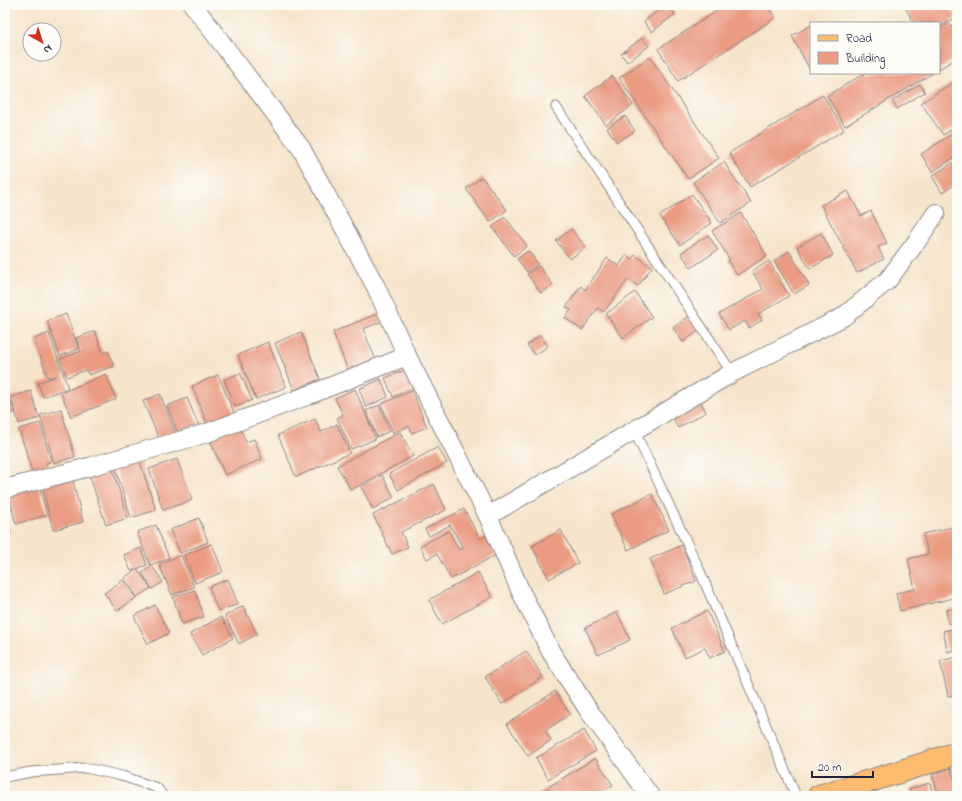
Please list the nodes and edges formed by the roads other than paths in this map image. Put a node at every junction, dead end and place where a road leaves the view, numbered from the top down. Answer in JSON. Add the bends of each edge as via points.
{"nodes":[{"id":1,"x":194,"y":5,"type":"edge"},
{"id":2,"x":556,"y":107,"type":"dead end"},
{"id":3,"x":936,"y":213,"type":"dead end"},
{"id":4,"x":407,"y":356,"type":"junction"},
{"id":5,"x":732,"y":374,"type":"junction"},
{"id":6,"x":634,"y":430,"type":"junction"},
{"id":7,"x":5,"y":488,"type":"edge"},
{"id":8,"x":488,"y":516,"type":"junction"},
{"id":9,"x":957,"y":753,"type":"edge"},
{"id":10,"x":5,"y":777,"type":"edge"},
{"id":11,"x":163,"y":796,"type":"edge"},
{"id":12,"x":650,"y":796,"type":"edge"},
{"id":13,"x":796,"y":796,"type":"edge"},
{"id":14,"x":819,"y":796,"type":"edge"}],
"edges":[{"from":1,"to":4,"type":"street","via":[[301,148],[376,287]]},
{"from":2,"to":5,"type":"lane"},
{"from":3,"to":5,"type":"street","via":[[888,280],[843,317]]},
{"from":4,"to":7,"type":"street","via":[[207,433]]},
{"from":4,"to":8,"type":"street"},
{"from":5,"to":6,"type":"street"},
{"from":6,"to":8,"type":"street"},
{"from":6,"to":13,"type":"lane","via":[[699,569]]},
{"from":8,"to":12,"type":"street","via":[[521,592],[551,652],[589,711]]},
{"from":9,"to":14,"type":"main road"},
{"from":10,"to":11,"type":"lane","via":[[31,772],[86,768],[122,776],[157,788]]}]}
